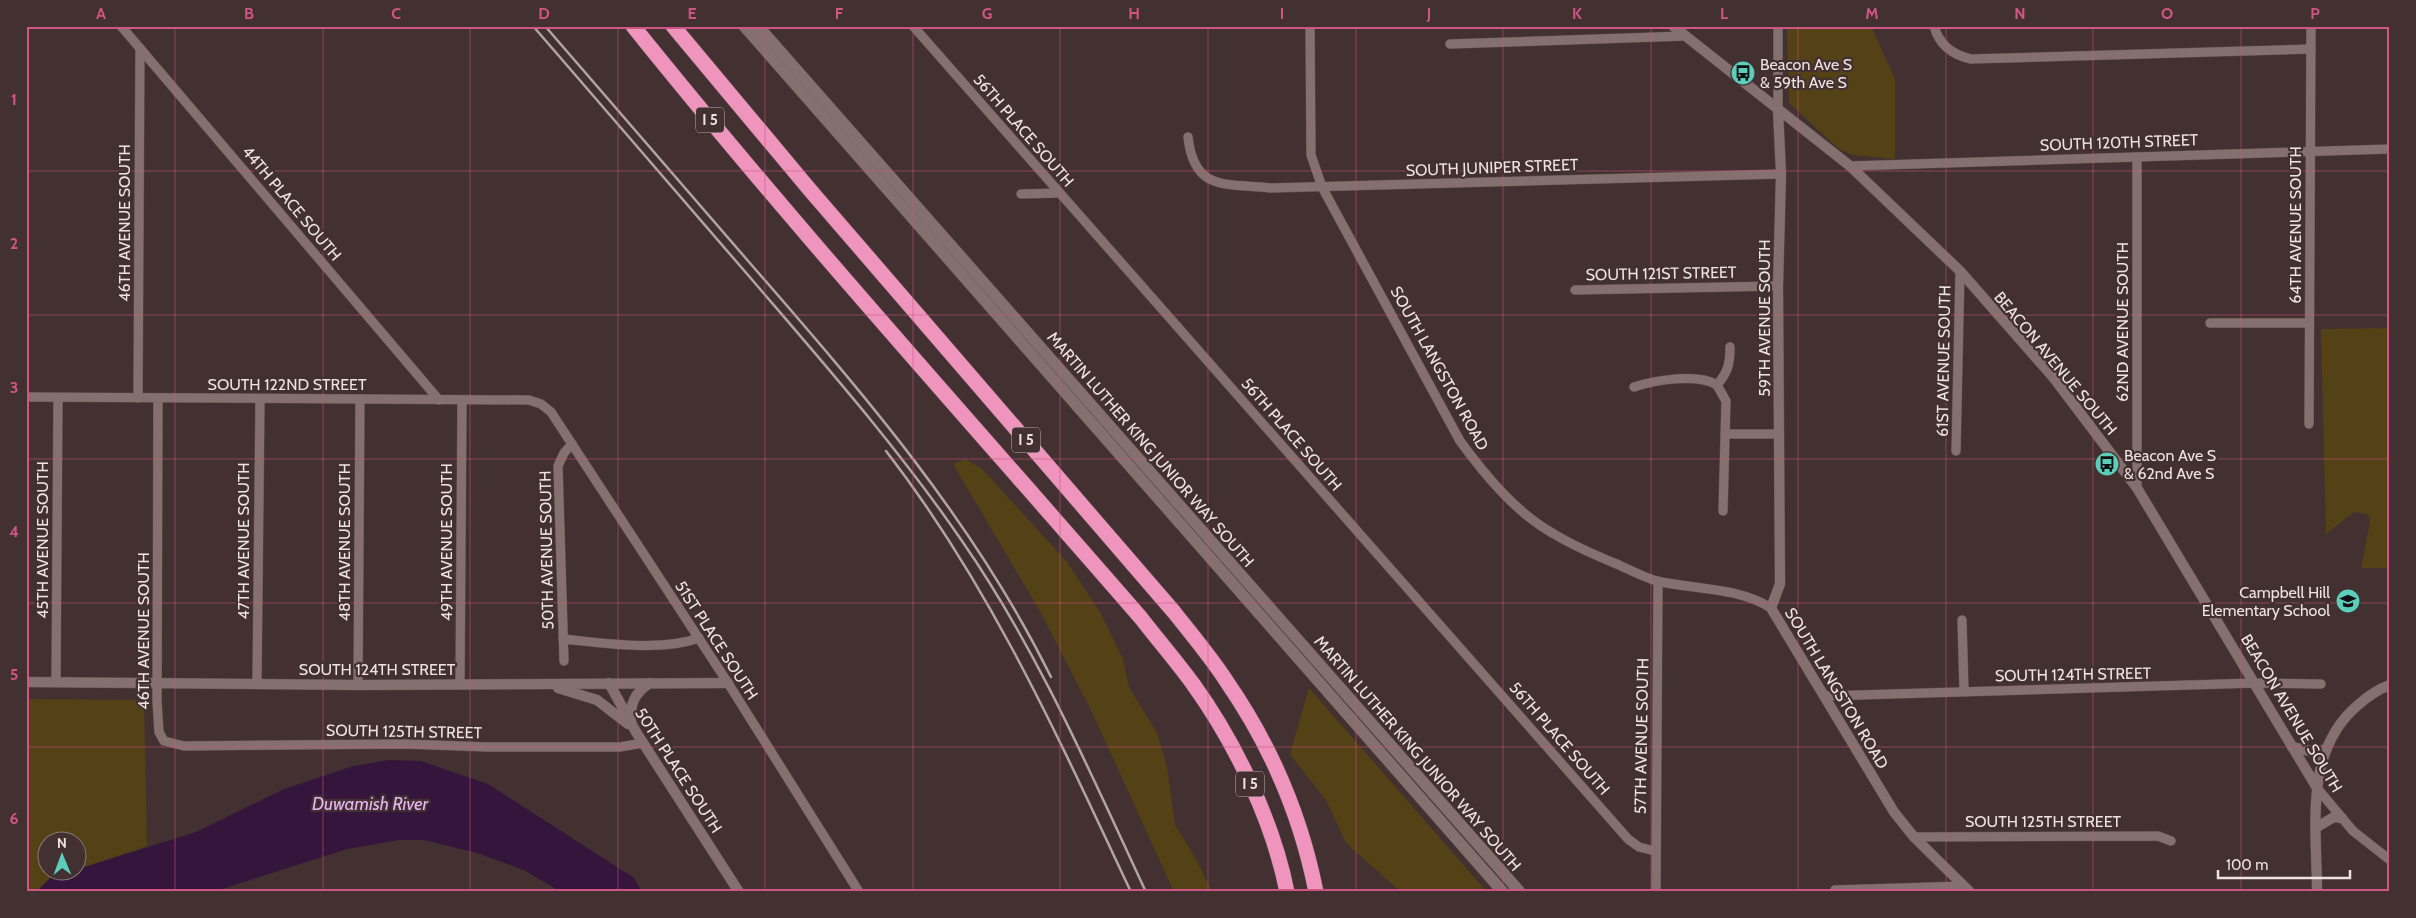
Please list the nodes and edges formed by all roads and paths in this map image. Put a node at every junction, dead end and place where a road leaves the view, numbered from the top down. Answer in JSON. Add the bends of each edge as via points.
{"nodes":[{"id":1,"x":121,"y":26,"type":"edge"},
{"id":2,"x":633,"y":26,"type":"edge"},
{"id":3,"x":673,"y":26,"type":"edge"},
{"id":4,"x":744,"y":26,"type":"edge"},
{"id":5,"x":758,"y":26,"type":"edge"},
{"id":6,"x":913,"y":26,"type":"edge"},
{"id":7,"x":1310,"y":26,"type":"edge"},
{"id":8,"x":1673,"y":26,"type":"edge"},
{"id":9,"x":1778,"y":26,"type":"edge"},
{"id":10,"x":1934,"y":26,"type":"edge"},
{"id":11,"x":2311,"y":26,"type":"edge"},
{"id":12,"x":1686,"y":36,"type":"junction"},
{"id":13,"x":1450,"y":44,"type":"dead end"},
{"id":14,"x":140,"y":48,"type":"junction"},
{"id":15,"x":2311,"y":49,"type":"junction"},
{"id":16,"x":1778,"y":110,"type":"junction"},
{"id":17,"x":1188,"y":137,"type":"dead end"},
{"id":18,"x":2390,"y":149,"type":"edge"},
{"id":19,"x":2310,"y":151,"type":"junction"},
{"id":20,"x":2137,"y":157,"type":"junction"},
{"id":21,"x":1850,"y":166,"type":"junction"},
{"id":22,"x":1781,"y":174,"type":"junction"},
{"id":23,"x":1322,"y":187,"type":"junction"},
{"id":24,"x":1060,"y":193,"type":"junction"},
{"id":25,"x":1021,"y":194,"type":"dead end"},
{"id":26,"x":1960,"y":272,"type":"junction"},
{"id":27,"x":1778,"y":286,"type":"junction"},
{"id":28,"x":1575,"y":290,"type":"dead end"},
{"id":29,"x":2309,"y":322,"type":"junction"},
{"id":30,"x":2210,"y":323,"type":"dead end"},
{"id":31,"x":1730,"y":347,"type":"dead end"},
{"id":32,"x":1717,"y":385,"type":"junction"},
{"id":33,"x":1634,"y":387,"type":"dead end"},
{"id":34,"x":26,"y":397,"type":"edge"},
{"id":35,"x":58,"y":398,"type":"junction"},
{"id":36,"x":138,"y":398,"type":"junction"},
{"id":37,"x":158,"y":398,"type":"junction"},
{"id":38,"x":260,"y":399,"type":"junction"},
{"id":39,"x":360,"y":399,"type":"junction"},
{"id":40,"x":439,"y":400,"type":"junction"},
{"id":41,"x":462,"y":400,"type":"junction"},
{"id":42,"x":546,"y":407,"type":"joint"},
{"id":43,"x":2309,"y":424,"type":"dead end"},
{"id":44,"x":1726,"y":434,"type":"junction"},
{"id":45,"x":1778,"y":434,"type":"junction"},
{"id":46,"x":572,"y":444,"type":"junction"},
{"id":47,"x":1956,"y":452,"type":"dead end"},
{"id":48,"x":2137,"y":488,"type":"junction"},
{"id":49,"x":1723,"y":511,"type":"dead end"},
{"id":50,"x":1658,"y":582,"type":"junction"},
{"id":51,"x":1771,"y":608,"type":"junction"},
{"id":52,"x":1962,"y":620,"type":"dead end"},
{"id":53,"x":699,"y":638,"type":"junction"},
{"id":54,"x":563,"y":639,"type":"junction"},
{"id":55,"x":564,"y":660,"type":"dead end"},
{"id":56,"x":26,"y":682,"type":"edge"},
{"id":57,"x":56,"y":682,"type":"junction"},
{"id":58,"x":157,"y":683,"type":"junction"},
{"id":59,"x":257,"y":683,"type":"junction"},
{"id":60,"x":527,"y":683,"type":"junction"},
{"id":61,"x":608,"y":683,"type":"junction"},
{"id":62,"x":650,"y":683,"type":"junction"},
{"id":63,"x":728,"y":683,"type":"junction"},
{"id":64,"x":2255,"y":683,"type":"junction"},
{"id":65,"x":358,"y":684,"type":"junction"},
{"id":66,"x":460,"y":684,"type":"junction"},
{"id":67,"x":2321,"y":684,"type":"dead end"},
{"id":68,"x":2390,"y":685,"type":"edge"},
{"id":69,"x":1964,"y":691,"type":"junction"},
{"id":70,"x":1825,"y":696,"type":"junction"},
{"id":71,"x":607,"y":707,"type":"junction"},
{"id":72,"x":633,"y":728,"type":"junction"},
{"id":73,"x":164,"y":741,"type":"joint"},
{"id":74,"x":644,"y":743,"type":"junction"},
{"id":75,"x":2292,"y":747,"type":"junction"},
{"id":76,"x":2324,"y":750,"type":"junction"},
{"id":77,"x":2317,"y":788,"type":"junction"},
{"id":78,"x":2342,"y":818,"type":"junction"},
{"id":79,"x":2317,"y":828,"type":"junction"},
{"id":80,"x":1914,"y":837,"type":"junction"},
{"id":81,"x":2171,"y":841,"type":"dead end"},
{"id":82,"x":1655,"y":851,"type":"junction"},
{"id":83,"x":2390,"y":860,"type":"edge"},
{"id":84,"x":1967,"y":889,"type":"edge"},
{"id":85,"x":1835,"y":891,"type":"edge"},
{"id":86,"x":739,"y":892,"type":"edge"},
{"id":87,"x":859,"y":892,"type":"edge"},
{"id":88,"x":1287,"y":892,"type":"edge"},
{"id":89,"x":1316,"y":892,"type":"edge"},
{"id":90,"x":1503,"y":892,"type":"edge"},
{"id":91,"x":1520,"y":892,"type":"edge"},
{"id":92,"x":1656,"y":892,"type":"edge"},
{"id":93,"x":2317,"y":892,"type":"edge"}],
"edges":[{"from":1,"to":14,"type":"street","name":"44TH PLACE SOUTH"},
{"from":2,"to":88,"type":"highway","number":"I 5","via":[[756,174],[1141,618],[1194,685],[1248,777],[1272,839]]},
{"from":3,"to":89,"type":"highway","number":"I 5","via":[[1174,612],[1227,681],[1256,726],[1275,764],[1308,852]]},
{"from":4,"to":90,"type":"main road","name":"MARTIN LUTHER KING JUNIOR WAY SOUTH"},
{"from":5,"to":91,"type":"main road","name":"MARTIN LUTHER KING JUNIOR WAY SOUTH"},
{"from":6,"to":24,"type":"street","name":"56TH PLACE SOUTH"},
{"from":7,"to":23,"type":"street","name":"SOUTH LANGSTON ROAD","via":[[1311,155]]},
{"from":8,"to":12,"type":"street","name":"BEACON AVENUE SOUTH"},
{"from":9,"to":16,"type":"street","name":"59TH AVENUE SOUTH"},
{"from":10,"to":15,"type":"street","via":[[1943,44],[1959,56],[1971,59]]},
{"from":11,"to":15,"type":"street","name":"64TH AVENUE SOUTH"},
{"from":12,"to":13,"type":"street"},
{"from":12,"to":16,"type":"street","name":"BEACON AVENUE SOUTH"},
{"from":14,"to":36,"type":"street","name":"46TH AVENUE SOUTH"},
{"from":14,"to":40,"type":"street","name":"44TH PLACE SOUTH"},
{"from":15,"to":19,"type":"street","name":"64TH AVENUE SOUTH"},
{"from":16,"to":21,"type":"street","name":"BEACON AVENUE SOUTH"},
{"from":16,"to":22,"type":"street","name":"59TH AVENUE SOUTH"},
{"from":17,"to":23,"type":"street","name":"SOUTH JUNIPER STREET","via":[[1190,156],[1204,178],[1213,182],[1270,188]]},
{"from":18,"to":19,"type":"street","name":"SOUTH 120TH STREET"},
{"from":19,"to":20,"type":"street","name":"SOUTH 120TH STREET"},
{"from":19,"to":29,"type":"street","name":"64TH AVENUE SOUTH"},
{"from":20,"to":21,"type":"street","name":"SOUTH 120TH STREET"},
{"from":20,"to":48,"type":"street","name":"62ND AVENUE SOUTH"},
{"from":21,"to":26,"type":"street","name":"BEACON AVENUE SOUTH"},
{"from":22,"to":23,"type":"street","name":"SOUTH JUNIPER STREET"},
{"from":22,"to":27,"type":"street","name":"59TH AVENUE SOUTH"},
{"from":23,"to":50,"type":"street","name":"SOUTH LANGSTON ROAD","via":[[1460,441],[1493,483],[1552,534]]},
{"from":24,"to":25,"type":"street"},
{"from":24,"to":82,"type":"street","name":"56TH PLACE SOUTH","via":[[1628,839],[1639,847]]},
{"from":26,"to":47,"type":"street","name":"61ST AVENUE SOUTH"},
{"from":26,"to":48,"type":"street","name":"BEACON AVENUE SOUTH","via":[[2053,377]]},
{"from":27,"to":28,"type":"street","name":"SOUTH 121ST STREET"},
{"from":27,"to":45,"type":"street","name":"59TH AVENUE SOUTH"},
{"from":29,"to":30,"type":"street"},
{"from":29,"to":43,"type":"street","name":"64TH AVENUE SOUTH"},
{"from":31,"to":32,"type":"street","via":[[1728,372]]},
{"from":32,"to":33,"type":"street","via":[[1704,379],[1652,381]]},
{"from":32,"to":44,"type":"street","via":[[1726,400]]},
{"from":34,"to":35,"type":"street","name":"SOUTH 122ND STREET"},
{"from":35,"to":36,"type":"street","name":"SOUTH 122ND STREET"},
{"from":35,"to":57,"type":"street","name":"45TH AVENUE SOUTH"},
{"from":36,"to":37,"type":"street","name":"SOUTH 122ND STREET"},
{"from":37,"to":38,"type":"street","name":"SOUTH 122ND STREET"},
{"from":37,"to":58,"type":"street","name":"46TH AVENUE SOUTH"},
{"from":38,"to":39,"type":"street","name":"SOUTH 122ND STREET"},
{"from":38,"to":59,"type":"street","name":"47TH AVENUE SOUTH"},
{"from":39,"to":40,"type":"street","name":"SOUTH 122ND STREET"},
{"from":39,"to":65,"type":"street","name":"48TH AVENUE SOUTH"},
{"from":40,"to":41,"type":"street","name":"SOUTH 122ND STREET"},
{"from":41,"to":42,"type":"street","name":"SOUTH 122ND STREET","via":[[528,400]]},
{"from":41,"to":66,"type":"street","name":"49TH AVENUE SOUTH"},
{"from":42,"to":46,"type":"street","name":"51ST PLACE SOUTH"},
{"from":44,"to":45,"type":"street"},
{"from":44,"to":49,"type":"street"},
{"from":45,"to":51,"type":"street","name":"59TH AVENUE SOUTH","via":[[1780,584]]},
{"from":46,"to":53,"type":"street","name":"51ST PLACE SOUTH"},
{"from":46,"to":54,"type":"street","name":"50TH AVENUE SOUTH","via":[[558,466]]},
{"from":48,"to":64,"type":"street","name":"BEACON AVENUE SOUTH"},
{"from":50,"to":51,"type":"street","name":"SOUTH LANGSTON ROAD","via":[[1745,595]]},
{"from":50,"to":82,"type":"street","name":"57TH AVENUE SOUTH"},
{"from":51,"to":70,"type":"street","name":"SOUTH LANGSTON ROAD"},
{"from":52,"to":69,"type":"street"},
{"from":53,"to":54,"type":"street","via":[[682,644],[608,644]]},
{"from":53,"to":63,"type":"street","name":"51ST PLACE SOUTH"},
{"from":54,"to":55,"type":"street","name":"50TH AVENUE SOUTH"},
{"from":56,"to":57,"type":"street","name":"SOUTH 124TH STREET"},
{"from":57,"to":58,"type":"street","name":"SOUTH 124TH STREET"},
{"from":58,"to":59,"type":"street","name":"SOUTH 124TH STREET"},
{"from":58,"to":73,"type":"street","name":"46TH AVENUE SOUTH","via":[[158,728]]},
{"from":59,"to":65,"type":"street","name":"SOUTH 124TH STREET"},
{"from":60,"to":61,"type":"street","name":"SOUTH 124TH STREET"},
{"from":60,"to":66,"type":"street","name":"SOUTH 124TH STREET"},
{"from":60,"to":71,"type":"street","via":[[583,694]]},
{"from":61,"to":62,"type":"street","name":"SOUTH 124TH STREET"},
{"from":61,"to":71,"type":"street"},
{"from":61,"to":72,"type":"street","name":"50TH PLACE SOUTH"},
{"from":62,"to":63,"type":"street","name":"SOUTH 124TH STREET"},
{"from":62,"to":72,"type":"street","via":[[634,698],[630,712]]},
{"from":63,"to":87,"type":"street","name":"51ST PLACE SOUTH"},
{"from":64,"to":67,"type":"street","name":"SOUTH 124TH STREET"},
{"from":64,"to":69,"type":"street","name":"SOUTH 124TH STREET"},
{"from":64,"to":75,"type":"street","name":"BEACON AVENUE SOUTH"},
{"from":65,"to":66,"type":"street","name":"SOUTH 124TH STREET"},
{"from":68,"to":76,"type":"street","via":[[2349,713],[2333,732]]},
{"from":69,"to":70,"type":"street","name":"SOUTH 124TH STREET"},
{"from":70,"to":80,"type":"street","name":"SOUTH LANGSTON ROAD","via":[[1894,812]]},
{"from":71,"to":72,"type":"street"},
{"from":72,"to":74,"type":"street","name":"50TH PLACE SOUTH"},
{"from":73,"to":74,"type":"street","name":"SOUTH 125TH STREET","via":[[184,746],[405,744],[620,747]]},
{"from":74,"to":86,"type":"street","name":"50TH PLACE SOUTH"},
{"from":75,"to":76,"type":"street"},
{"from":75,"to":77,"type":"street","name":"BEACON AVENUE SOUTH"},
{"from":76,"to":77,"type":"street"},
{"from":77,"to":78,"type":"street","name":"BEACON AVENUE SOUTH"},
{"from":77,"to":79,"type":"street"},
{"from":78,"to":79,"type":"street","via":[[2334,818]]},
{"from":78,"to":83,"type":"street","name":"BEACON AVENUE SOUTH","via":[[2353,831]]},
{"from":79,"to":93,"type":"street"},
{"from":80,"to":81,"type":"street","name":"SOUTH 125TH STREET","via":[[2158,836]]},
{"from":80,"to":84,"type":"street","name":"SOUTH LANGSTON ROAD"},
{"from":82,"to":92,"type":"street","name":"57TH AVENUE SOUTH"},
{"from":84,"to":85,"type":"street"}]}
